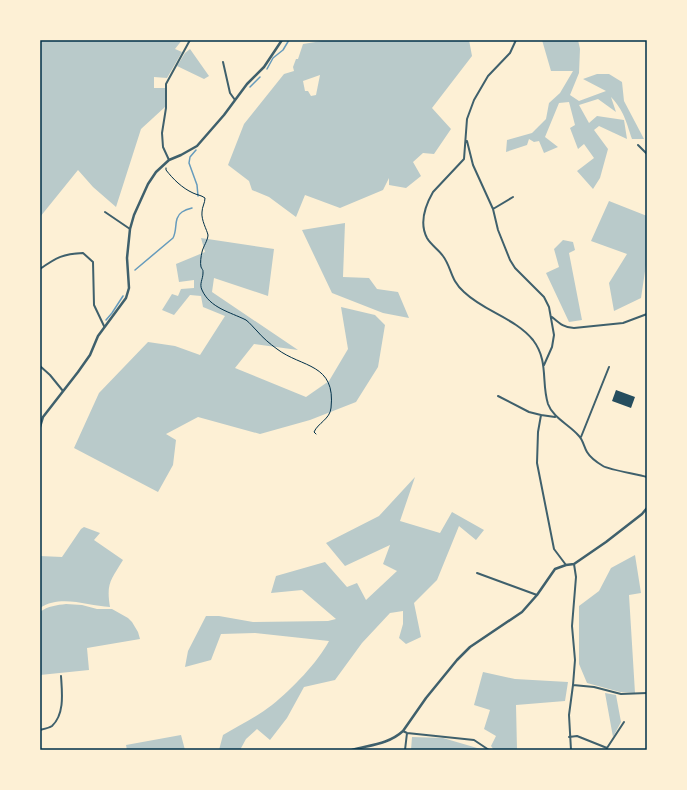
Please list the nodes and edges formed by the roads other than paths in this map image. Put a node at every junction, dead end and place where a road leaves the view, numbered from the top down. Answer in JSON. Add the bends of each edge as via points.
{"nodes":[{"id":1,"x":190,"y":40,"type":"edge"},
{"id":2,"x":282,"y":40,"type":"edge"},
{"id":3,"x":516,"y":40,"type":"edge"},
{"id":4,"x":223,"y":62,"type":"dead end"},
{"id":5,"x":235,"y":100,"type":"junction"},
{"id":6,"x":466,"y":140,"type":"junction"},
{"id":7,"x":638,"y":145,"type":"dead end"},
{"id":8,"x":647,"y":154,"type":"edge"},
{"id":9,"x":169,"y":160,"type":"junction"},
{"id":10,"x":513,"y":197,"type":"dead end"},
{"id":11,"x":493,"y":209,"type":"junction"},
{"id":12,"x":105,"y":212,"type":"dead end"},
{"id":13,"x":130,"y":229,"type":"junction"},
{"id":14,"x":40,"y":269,"type":"edge"},
{"id":15,"x":647,"y":314,"type":"edge"},
{"id":16,"x":551,"y":316,"type":"junction"},
{"id":17,"x":104,"y":326,"type":"junction"},
{"id":18,"x":544,"y":365,"type":"junction"},
{"id":19,"x":40,"y":366,"type":"edge"},
{"id":20,"x":609,"y":367,"type":"dead end"},
{"id":21,"x":62,"y":391,"type":"junction"},
{"id":22,"x":498,"y":396,"type":"dead end"},
{"id":23,"x":541,"y":415,"type":"junction"},
{"id":24,"x":555,"y":417,"type":"junction"},
{"id":25,"x":40,"y":427,"type":"edge"},
{"id":26,"x":581,"y":437,"type":"junction"},
{"id":27,"x":647,"y":477,"type":"edge"},
{"id":28,"x":647,"y":508,"type":"edge"},
{"id":29,"x":574,"y":564,"type":"junction"},
{"id":30,"x":566,"y":565,"type":"junction"},
{"id":31,"x":477,"y":573,"type":"dead end"},
{"id":32,"x":537,"y":595,"type":"junction"},
{"id":33,"x":61,"y":676,"type":"dead end"},
{"id":34,"x":574,"y":685,"type":"junction"},
{"id":35,"x":647,"y":693,"type":"edge"},
{"id":36,"x":624,"y":722,"type":"dead end"},
{"id":37,"x":40,"y":730,"type":"edge"},
{"id":38,"x":403,"y":731,"type":"junction"},
{"id":39,"x":407,"y":733,"type":"junction"},
{"id":40,"x":569,"y":737,"type":"junction"},
{"id":41,"x":352,"y":750,"type":"edge"},
{"id":42,"x":406,"y":750,"type":"edge"},
{"id":43,"x":488,"y":750,"type":"edge"},
{"id":44,"x":571,"y":750,"type":"edge"}],
"edges":[{"from":1,"to":9,"type":"street","via":[[166,84],[162,133],[163,147]]},
{"from":2,"to":5,"type":"street","via":[[264,67]]},
{"from":3,"to":6,"type":"street","via":[[510,53],[488,76],[474,100],[467,119]]},
{"from":4,"to":5,"type":"street","via":[[230,93]]},
{"from":5,"to":9,"type":"street","via":[[198,146]]},
{"from":6,"to":11,"type":"street","via":[[473,165]]},
{"from":6,"to":18,"type":"street","via":[[464,159],[433,192],[425,207],[424,228],[427,238],[443,255],[452,278],[464,292],[523,330],[534,342]]},
{"from":7,"to":8,"type":"street"},
{"from":9,"to":13,"type":"street","via":[[148,184]]},
{"from":10,"to":11,"type":"street"},
{"from":11,"to":16,"type":"street","via":[[510,260],[544,297]]},
{"from":12,"to":13,"type":"street"},
{"from":13,"to":17,"type":"street","via":[[127,258],[129,288],[126,298]]},
{"from":14,"to":17,"type":"street","via":[[68,254],[83,253],[93,262],[94,305]]},
{"from":15,"to":16,"type":"street","via":[[623,323],[574,328],[561,325]]},
{"from":16,"to":18,"type":"street","via":[[554,335],[550,355]]},
{"from":17,"to":21,"type":"street","via":[[90,355]]},
{"from":18,"to":24,"type":"street","via":[[546,394]]},
{"from":19,"to":21,"type":"street"},
{"from":20,"to":26,"type":"street"},
{"from":21,"to":25,"type":"street"},
{"from":22,"to":23,"type":"street","via":[[528,412]]},
{"from":23,"to":24,"type":"street"},
{"from":23,"to":30,"type":"street","via":[[537,463],[554,549]]},
{"from":24,"to":26,"type":"street"},
{"from":26,"to":27,"type":"street","via":[[587,453],[604,466]]},
{"from":28,"to":29,"type":"street","via":[[606,542]]},
{"from":29,"to":30,"type":"street"},
{"from":29,"to":34,"type":"street"},
{"from":30,"to":32,"type":"street","via":[[555,569]]},
{"from":31,"to":32,"type":"street"},
{"from":32,"to":38,"type":"street","via":[[522,612],[470,647],[457,660]]},
{"from":33,"to":37,"type":"street","via":[[62,700],[59,716],[51,727]]},
{"from":34,"to":35,"type":"street","via":[[621,694]]},
{"from":34,"to":40,"type":"street","via":[[569,715]]},
{"from":36,"to":40,"type":"street","via":[[608,748],[577,736]]},
{"from":38,"to":39,"type":"street"},
{"from":38,"to":41,"type":"street","via":[[391,740]]},
{"from":39,"to":42,"type":"street"},
{"from":39,"to":43,"type":"street","via":[[474,740]]},
{"from":40,"to":44,"type":"street"}]}
